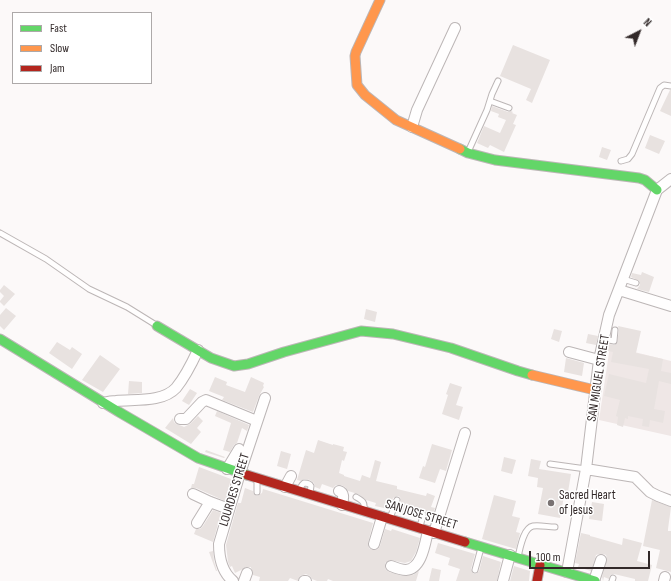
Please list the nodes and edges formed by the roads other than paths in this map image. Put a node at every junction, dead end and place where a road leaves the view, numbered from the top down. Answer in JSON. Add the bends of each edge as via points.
{"nodes":[{"id":1,"x":380,"y":0,"type":"edge"},
{"id":2,"x":455,"y":28,"type":"dead end"},
{"id":3,"x":498,"y":81,"type":"dead end"},
{"id":4,"x":671,"y":86,"type":"edge"},
{"id":5,"x":490,"y":101,"type":"junction"},
{"id":6,"x":510,"y":108,"type":"dead end"},
{"id":7,"x":412,"y":127,"type":"junction"},
{"id":8,"x":468,"y":153,"type":"junction"},
{"id":9,"x":621,"y":161,"type":"dead end"},
{"id":10,"x":671,"y":179,"type":"edge"},
{"id":11,"x":657,"y":190,"type":"junction"},
{"id":12,"x":0,"y":233,"type":"edge"},
{"id":13,"x":623,"y":279,"type":"junction"},
{"id":14,"x":636,"y":283,"type":"dead end"},
{"id":15,"x":619,"y":290,"type":"junction"},
{"id":16,"x":671,"y":306,"type":"edge"},
{"id":17,"x":156,"y":326,"type":"joint"},
{"id":18,"x":615,"y":330,"type":"dead end"},
{"id":19,"x":0,"y":339,"type":"edge"},
{"id":20,"x":604,"y":339,"type":"junction"},
{"id":21,"x":198,"y":350,"type":"junction"},
{"id":22,"x":569,"y":352,"type":"dead end"},
{"id":23,"x":600,"y":360,"type":"junction"},
{"id":24,"x":595,"y":390,"type":"junction"},
{"id":25,"x":265,"y":398,"type":"dead end"},
{"id":26,"x":103,"y":403,"type":"junction"},
{"id":27,"x":180,"y":419,"type":"dead end"},
{"id":28,"x":257,"y":421,"type":"junction"},
{"id":29,"x":465,"y":432,"type":"dead end"},
{"id":30,"x":239,"y":449,"type":"dead end"},
{"id":31,"x":550,"y":464,"type":"dead end"},
{"id":32,"x":227,"y":469,"type":"junction"},
{"id":33,"x":586,"y":469,"type":"junction"},
{"id":34,"x":240,"y":473,"type":"junction"},
{"id":35,"x":291,"y":476,"type":"dead end"},
{"id":36,"x":257,"y":478,"type":"junction"},
{"id":37,"x":285,"y":487,"type":"junction"},
{"id":38,"x":339,"y":490,"type":"dead end"},
{"id":39,"x":257,"y":492,"type":"dead end"},
{"id":40,"x":193,"y":494,"type":"dead end"},
{"id":41,"x":356,"y":497,"type":"dead end"},
{"id":42,"x":397,"y":500,"type":"dead end"},
{"id":43,"x":671,"y":501,"type":"edge"},
{"id":44,"x":210,"y":502,"type":"junction"},
{"id":45,"x":342,"y":504,"type":"junction"},
{"id":46,"x":229,"y":509,"type":"junction"},
{"id":47,"x":364,"y":511,"type":"junction"},
{"id":48,"x":423,"y":515,"type":"dead end"},
{"id":49,"x":386,"y":518,"type":"junction"},
{"id":50,"x":197,"y":523,"type":"dead end"},
{"id":51,"x":555,"y":527,"type":"dead end"},
{"id":52,"x":427,"y":531,"type":"junction"},
{"id":53,"x":374,"y":544,"type":"dead end"},
{"id":54,"x":481,"y":547,"type":"junction"},
{"id":55,"x":514,"y":557,"type":"junction"},
{"id":56,"x":601,"y":560,"type":"dead end"},
{"id":57,"x":540,"y":565,"type":"junction"},
{"id":58,"x":391,"y":566,"type":"dead end"},
{"id":59,"x":475,"y":570,"type":"dead end"},
{"id":60,"x":567,"y":572,"type":"junction"},
{"id":61,"x":233,"y":581,"type":"edge"},
{"id":62,"x":503,"y":581,"type":"edge"},
{"id":63,"x":536,"y":581,"type":"edge"},
{"id":64,"x":595,"y":581,"type":"edge"}],
"edges":[{"from":1,"to":7,"type":"street","via":[[356,52],[356,79],[365,95],[396,120]]},
{"from":2,"to":7,"type":"street","via":[[417,110]]},
{"from":3,"to":5,"type":"lane"},
{"from":4,"to":9,"type":"lane","via":[[664,85],[660,88],[632,154],[628,159]]},
{"from":5,"to":6,"type":"lane"},
{"from":5,"to":8,"type":"lane"},
{"from":7,"to":8,"type":"street"},
{"from":8,"to":11,"type":"street","via":[[495,160],[639,178]]},
{"from":10,"to":11,"type":"street"},
{"from":11,"to":13,"type":"street","name":"SAN MIGUEL STREET"},
{"from":12,"to":17,"type":"lane","via":[[46,259],[89,289],[127,307]]},
{"from":13,"to":14,"type":"lane"},
{"from":13,"to":15,"type":"street","name":"SAN MIGUEL STREET"},
{"from":15,"to":16,"type":"street"},
{"from":15,"to":20,"type":"street","name":"SAN MIGUEL STREET","via":[[609,315]]},
{"from":17,"to":21,"type":"street"},
{"from":18,"to":20,"type":"lane","via":[[614,341]]},
{"from":19,"to":26,"type":"street","name":"SAN JOSE STREET"},
{"from":20,"to":23,"type":"street","name":"SAN MIGUEL STREET"},
{"from":21,"to":24,"type":"street","via":[[211,358],[234,366],[361,331],[392,334],[451,348],[518,371]]},
{"from":21,"to":26,"type":"street","via":[[185,375],[175,389],[166,395],[159,398]]},
{"from":22,"to":23,"type":"street"},
{"from":23,"to":24,"type":"street","name":"SAN MIGUEL STREET"},
{"from":24,"to":33,"type":"street","name":"SAN MIGUEL STREET"},
{"from":25,"to":28,"type":"street","name":"LOURDES STREET"},
{"from":26,"to":32,"type":"street","name":"SAN JOSE STREET","via":[[198,458]]},
{"from":27,"to":28,"type":"street","via":[[186,419],[206,400]]},
{"from":28,"to":34,"type":"street","name":"LOURDES STREET"},
{"from":29,"to":52,"type":"street"},
{"from":30,"to":32,"type":"street"},
{"from":31,"to":33,"type":"lane"},
{"from":32,"to":34,"type":"street","name":"SAN JOSE STREET"},
{"from":33,"to":43,"type":"street","via":[[635,477],[650,492]]},
{"from":33,"to":60,"type":"street","name":"SAN MIGUEL STREET"},
{"from":34,"to":36,"type":"street","name":"SAN JOSE STREET"},
{"from":34,"to":46,"type":"street","name":"LOURDES STREET"},
{"from":35,"to":37,"type":"street"},
{"from":36,"to":37,"type":"street","name":"SAN JOSE STREET"},
{"from":36,"to":39,"type":"lane"},
{"from":37,"to":45,"type":"street","name":"SAN JOSE STREET"},
{"from":38,"to":45,"type":"street","via":[[343,497]]},
{"from":40,"to":44,"type":"street"},
{"from":41,"to":47,"type":"lane","via":[[363,501]]},
{"from":42,"to":49,"type":"lane"},
{"from":44,"to":46,"type":"street"},
{"from":44,"to":50,"type":"street"},
{"from":45,"to":47,"type":"street","name":"SAN JOSE STREET"},
{"from":46,"to":61,"type":"street","name":"LOURDES STREET","via":[[219,544],[219,556],[222,566]]},
{"from":47,"to":49,"type":"street","name":"SAN JOSE STREET"},
{"from":48,"to":52,"type":"lane"},
{"from":49,"to":52,"type":"street","name":"SAN JOSE STREET"},
{"from":49,"to":53,"type":"street"},
{"from":51,"to":55,"type":"lane","via":[[532,526],[527,529]]},
{"from":52,"to":54,"type":"street","name":"SAN JOSE STREET"},
{"from":52,"to":58,"type":"street","via":[[416,566],[408,570]]},
{"from":54,"to":55,"type":"street","name":"SAN JOSE STREET"},
{"from":54,"to":59,"type":"lane"},
{"from":55,"to":57,"type":"street","name":"SAN JOSE STREET"},
{"from":55,"to":62,"type":"street"},
{"from":56,"to":64,"type":"street"},
{"from":57,"to":60,"type":"street","name":"SAN JOSE STREET"},
{"from":57,"to":63,"type":"street"},
{"from":60,"to":64,"type":"street","name":"SAN JOSE STREET"}]}
